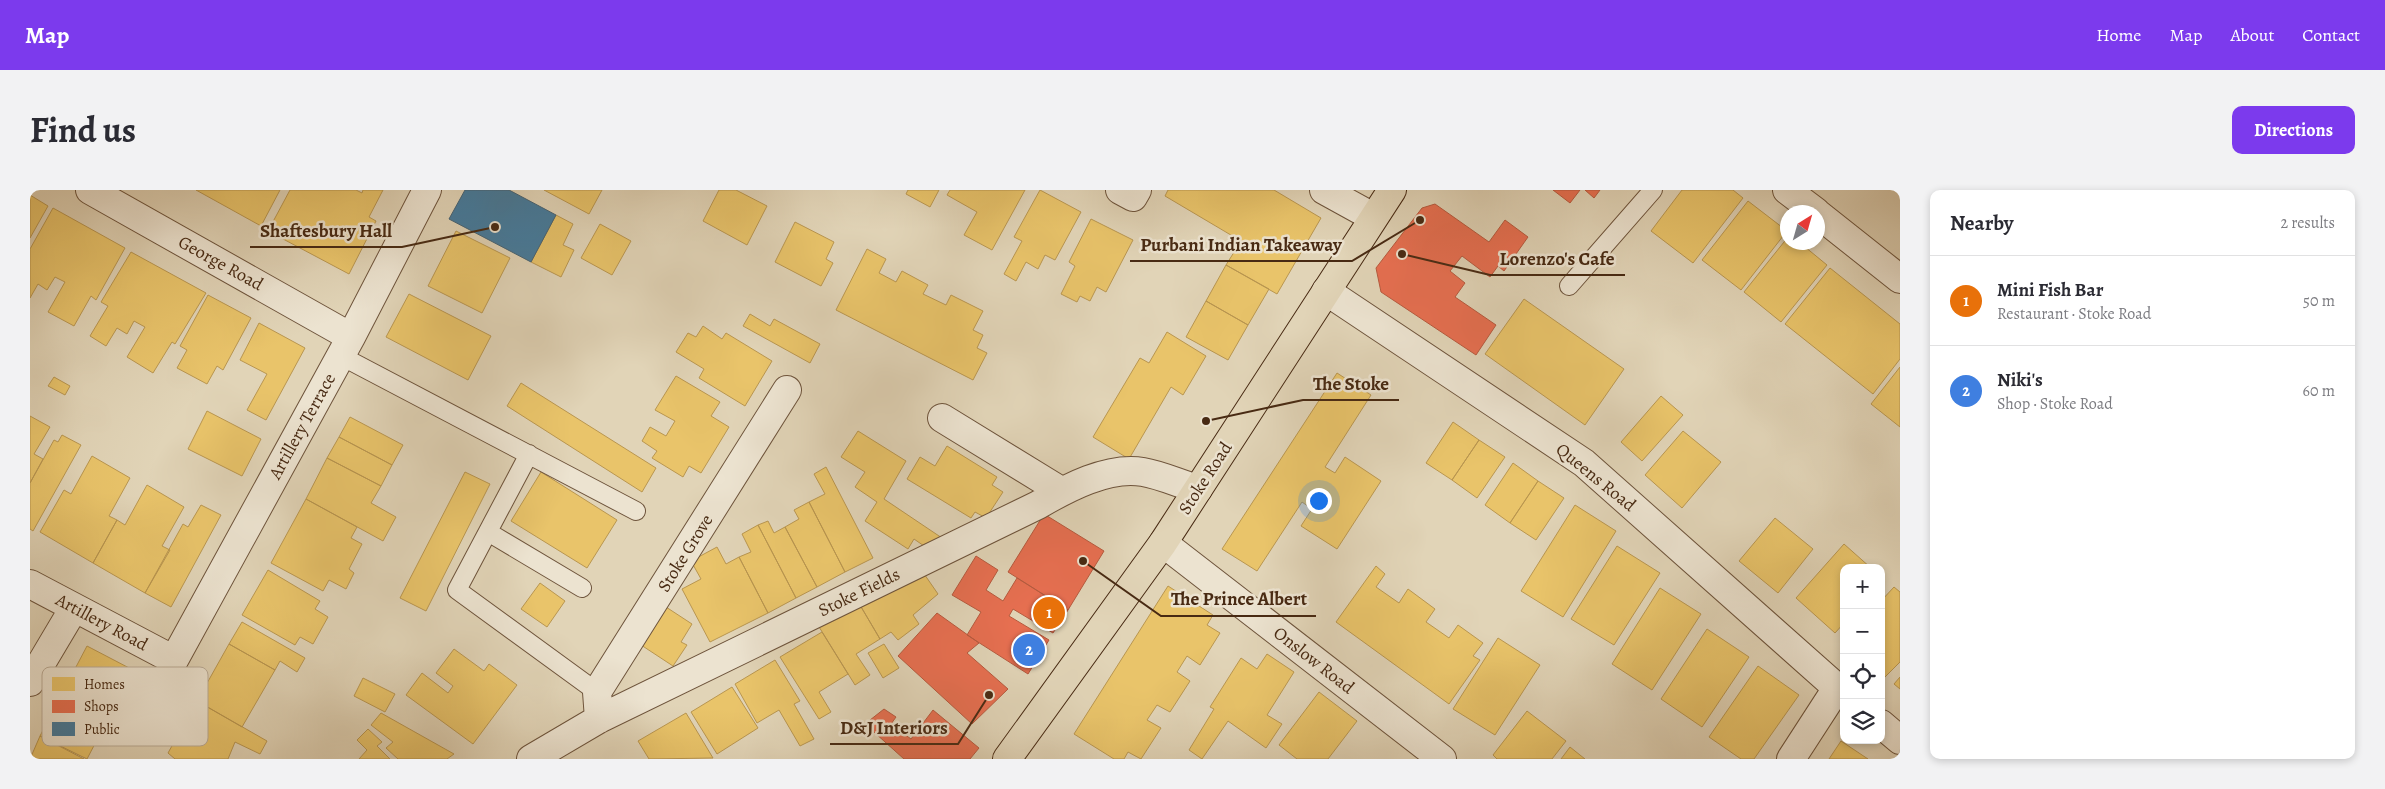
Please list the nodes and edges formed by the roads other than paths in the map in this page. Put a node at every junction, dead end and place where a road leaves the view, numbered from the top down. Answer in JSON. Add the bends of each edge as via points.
{"nodes":[{"id":1,"x":90,"y":190,"type":"edge"},
{"id":2,"x":427,"y":190,"type":"edge"},
{"id":3,"x":1120,"y":190,"type":"edge"},
{"id":4,"x":1137,"y":190,"type":"edge"},
{"id":5,"x":1324,"y":190,"type":"edge"},
{"id":6,"x":1392,"y":190,"type":"edge"},
{"id":7,"x":1653,"y":190,"type":"edge"},
{"id":8,"x":1787,"y":190,"type":"edge"},
{"id":9,"x":1807,"y":205,"type":"edge"},
{"id":10,"x":1373,"y":217,"type":"junction"},
{"id":11,"x":1825,"y":219,"type":"edge"},
{"id":12,"x":1900,"y":279,"type":"edge"},
{"id":13,"x":1569,"y":286,"type":"dead end"},
{"id":14,"x":1326,"y":291,"type":"junction"},
{"id":15,"x":346,"y":346,"type":"junction"},
{"id":16,"x":787,"y":390,"type":"dead end"},
{"id":17,"x":942,"y":418,"type":"dead end"},
{"id":18,"x":529,"y":454,"type":"junction"},
{"id":19,"x":1198,"y":489,"type":"junction"},
{"id":20,"x":1061,"y":491,"type":"junction"},
{"id":21,"x":636,"y":511,"type":"dead end"},
{"id":22,"x":488,"y":532,"type":"junction"},
{"id":23,"x":1163,"y":543,"type":"junction"},
{"id":24,"x":30,"y":584,"type":"edge"},
{"id":25,"x":582,"y":588,"type":"dead end"},
{"id":26,"x":74,"y":608,"type":"junction"},
{"id":27,"x":174,"y":660,"type":"joint"},
{"id":28,"x":30,"y":682,"type":"edge"},
{"id":29,"x":1840,"y":691,"type":"edge"},
{"id":30,"x":597,"y":692,"type":"junction"},
{"id":31,"x":598,"y":719,"type":"junction"},
{"id":32,"x":1885,"y":727,"type":"edge"},
{"id":33,"x":1900,"y":740,"type":"edge"},
{"id":34,"x":531,"y":759,"type":"edge"},
{"id":35,"x":1008,"y":759,"type":"edge"},
{"id":36,"x":1442,"y":759,"type":"edge"},
{"id":37,"x":1792,"y":759,"type":"edge"}],
"edges":[{"from":1,"to":15,"type":"street","name":"George Road"},
{"from":2,"to":15,"type":"street","name":"Artillery Terrace"},
{"from":3,"to":4,"type":"street","via":[[1133,197]]},
{"from":5,"to":10,"type":"street"},
{"from":6,"to":10,"type":"main road","name":"Stoke Road"},
{"from":7,"to":13,"type":"lane"},
{"from":8,"to":9,"type":"street"},
{"from":10,"to":14,"type":"main road","name":"Stoke Road"},
{"from":11,"to":12,"type":"street"},
{"from":14,"to":19,"type":"main road","name":"Stoke Road"},
{"from":14,"to":29,"type":"street","name":"Queens Road","via":[[1584,463]]},
{"from":15,"to":18,"type":"lane"},
{"from":15,"to":27,"type":"street","name":"Artillery Terrace"},
{"from":16,"to":30,"type":"street","name":"Stoke Grove"},
{"from":17,"to":20,"type":"street"},
{"from":18,"to":21,"type":"lane"},
{"from":18,"to":22,"type":"lane"},
{"from":19,"to":20,"type":"street","name":"Stoke Fields","via":[[1142,472],[1103,474]]},
{"from":19,"to":23,"type":"main road","name":"Stoke Road"},
{"from":20,"to":31,"type":"street","name":"Stoke Fields"},
{"from":22,"to":25,"type":"lane"},
{"from":22,"to":30,"type":"lane","via":[[457,590]]},
{"from":23,"to":35,"type":"main road","name":"Stoke Road"},
{"from":23,"to":36,"type":"street","name":"Onslow Road"},
{"from":24,"to":26,"type":"street","name":"Artillery Road"},
{"from":26,"to":27,"type":"street","name":"Artillery Road"},
{"from":26,"to":28,"type":"street"},
{"from":29,"to":37,"type":"street"},
{"from":30,"to":31,"type":"street"},
{"from":31,"to":34,"type":"street","name":"Stoke Fields"},
{"from":32,"to":33,"type":"street"}]}
